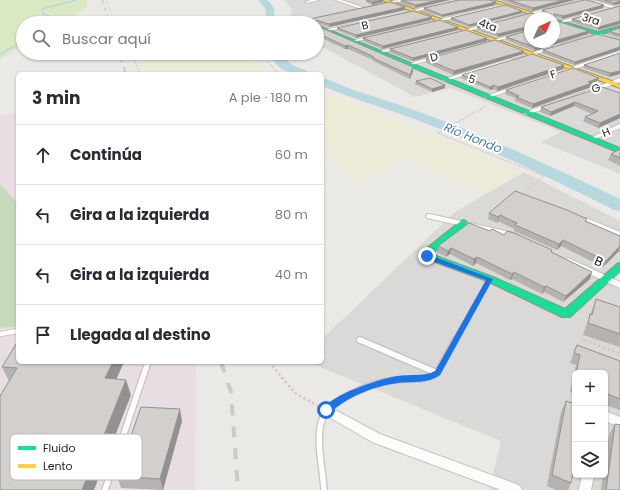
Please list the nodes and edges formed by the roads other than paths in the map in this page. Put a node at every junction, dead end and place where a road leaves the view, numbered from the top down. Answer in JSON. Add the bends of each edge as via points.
{"nodes":[{"id":1,"x":317,"y":0,"type":"edge"},
{"id":2,"x":337,"y":0,"type":"edge"},
{"id":3,"x":403,"y":0,"type":"edge"},
{"id":4,"x":489,"y":0,"type":"edge"},
{"id":5,"x":523,"y":0,"type":"edge"},
{"id":6,"x":584,"y":0,"type":"edge"},
{"id":7,"x":307,"y":2,"type":"dead end"},
{"id":8,"x":385,"y":2,"type":"edge"},
{"id":9,"x":593,"y":2,"type":"edge"},
{"id":10,"x":442,"y":5,"type":"edge"},
{"id":11,"x":504,"y":5,"type":"junction"},
{"id":12,"x":370,"y":7,"type":"edge"},
{"id":13,"x":363,"y":8,"type":"junction"},
{"id":14,"x":615,"y":8,"type":"junction"},
{"id":15,"x":620,"y":8,"type":"edge"},
{"id":16,"x":356,"y":10,"type":"edge"},
{"id":17,"x":608,"y":10,"type":"edge"},
{"id":18,"x":415,"y":11,"type":"junction"},
{"id":19,"x":528,"y":12,"type":"edge"},
{"id":20,"x":535,"y":12,"type":"edge"},
{"id":21,"x":401,"y":14,"type":"edge"},
{"id":22,"x":524,"y":15,"type":"edge"},
{"id":23,"x":586,"y":16,"type":"edge"},
{"id":24,"x":510,"y":19,"type":"edge"},
{"id":25,"x":440,"y":20,"type":"junction"},
{"id":26,"x":560,"y":21,"type":"edge"},
{"id":27,"x":495,"y":22,"type":"edge"},
{"id":28,"x":560,"y":23,"type":"edge"},
{"id":29,"x":350,"y":25,"type":"edge"},
{"id":30,"x":620,"y":27,"type":"edge"},
{"id":31,"x":324,"y":29,"type":"edge"},
{"id":32,"x":328,"y":30,"type":"junction"},
{"id":33,"x":467,"y":30,"type":"junction"},
{"id":34,"x":524,"y":33,"type":"edge"},
{"id":35,"x":452,"y":34,"type":"edge"},
{"id":36,"x":598,"y":34,"type":"junction"},
{"id":37,"x":495,"y":40,"type":"junction"},
{"id":38,"x":353,"y":41,"type":"junction"},
{"id":39,"x":620,"y":41,"type":"edge"},
{"id":40,"x":481,"y":44,"type":"edge"},
{"id":41,"x":408,"y":45,"type":"edge"},
{"id":42,"x":466,"y":48,"type":"edge"},
{"id":43,"x":379,"y":52,"type":"junction"},
{"id":44,"x":620,"y":52,"type":"edge"},
{"id":45,"x":532,"y":54,"type":"junction"},
{"id":46,"x":407,"y":65,"type":"junction"},
{"id":47,"x":571,"y":68,"type":"junction"},
{"id":48,"x":444,"y":80,"type":"junction"},
{"id":49,"x":620,"y":80,"type":"edge"},
{"id":50,"x":611,"y":83,"type":"junction"},
{"id":51,"x":620,"y":86,"type":"edge"},
{"id":52,"x":486,"y":97,"type":"junction"},
{"id":53,"x":568,"y":98,"type":"edge"},
{"id":54,"x":554,"y":103,"type":"edge"},
{"id":55,"x":526,"y":113,"type":"junction"},
{"id":56,"x":620,"y":126,"type":"edge"},
{"id":57,"x":591,"y":139,"type":"junction"},
{"id":58,"x":620,"y":151,"type":"edge"},
{"id":59,"x":430,"y":216,"type":"dead end"},
{"id":60,"x":578,"y":218,"type":"edge"},
{"id":61,"x":464,"y":223,"type":"junction"},
{"id":62,"x":620,"y":235,"type":"edge"},
{"id":63,"x":523,"y":239,"type":"edge"},
{"id":64,"x":558,"y":256,"type":"edge"},
{"id":65,"x":620,"y":266,"type":"edge"},
{"id":66,"x":490,"y":279,"type":"junction"},
{"id":67,"x":607,"y":279,"type":"junction"},
{"id":68,"x":620,"y":285,"type":"edge"},
{"id":69,"x":16,"y":331,"type":"edge"},
{"id":70,"x":0,"y":334,"type":"edge"},
{"id":71,"x":359,"y":340,"type":"dead end"},
{"id":72,"x":147,"y":364,"type":"edge"},
{"id":73,"x":438,"y":373,"type":"junction"},
{"id":74,"x":326,"y":410,"type":"junction"},
{"id":75,"x":608,"y":417,"type":"edge"},
{"id":76,"x":620,"y":422,"type":"edge"},
{"id":77,"x":124,"y":434,"type":"edge"},
{"id":78,"x":587,"y":478,"type":"edge"},
{"id":79,"x":108,"y":480,"type":"edge"},
{"id":80,"x":105,"y":490,"type":"edge"},
{"id":81,"x":324,"y":490,"type":"edge"},
{"id":82,"x":516,"y":490,"type":"edge"},
{"id":83,"x":585,"y":490,"type":"edge"}],
"edges":[{"from":1,"to":7,"type":"street"},
{"from":2,"to":13,"type":"street"},
{"from":3,"to":8,"type":"street"},
{"from":4,"to":11,"type":"street"},
{"from":5,"to":11,"type":"street","name":"B"},
{"from":6,"to":20,"type":"street"},
{"from":8,"to":18,"type":"street","name":"4ta"},
{"from":9,"to":14,"type":"street"},
{"from":10,"to":18,"type":"street"},
{"from":11,"to":19,"type":"street"},
{"from":11,"to":25,"type":"street","name":"B"},
{"from":12,"to":13,"type":"street"},
{"from":13,"to":16,"type":"street"},
{"from":14,"to":15,"type":"street"},
{"from":14,"to":17,"type":"street"},
{"from":18,"to":21,"type":"street"},
{"from":18,"to":25,"type":"street","name":"4ta"},
{"from":22,"to":24,"type":"street"},
{"from":23,"to":26,"type":"street"},
{"from":25,"to":33,"type":"street","name":"4ta"},
{"from":25,"to":38,"type":"street","name":"B"},
{"from":27,"to":33,"type":"street"},
{"from":28,"to":36,"type":"street","name":"3ra"},
{"from":29,"to":32,"type":"street"},
{"from":30,"to":36,"type":"street"},
{"from":31,"to":32,"type":"street","name":"5"},
{"from":32,"to":38,"type":"street","name":"5"},
{"from":33,"to":35,"type":"street"},
{"from":33,"to":37,"type":"street","name":"4ta"},
{"from":34,"to":37,"type":"street"},
{"from":36,"to":39,"type":"street","name":"3ra"},
{"from":36,"to":45,"type":"street"},
{"from":37,"to":40,"type":"street"},
{"from":37,"to":45,"type":"street","name":"4ta"},
{"from":38,"to":43,"type":"street","name":"5"},
{"from":41,"to":43,"type":"street"},
{"from":42,"to":46,"type":"street","name":"D"},
{"from":43,"to":46,"type":"street","name":"5"},
{"from":44,"to":47,"type":"street","name":"F"},
{"from":45,"to":47,"type":"street","name":"4ta"},
{"from":45,"to":48,"type":"street"},
{"from":46,"to":48,"type":"street","name":"5"},
{"from":47,"to":50,"type":"street","name":"4ta"},
{"from":47,"to":52,"type":"street","name":"F"},
{"from":48,"to":52,"type":"street","name":"5"},
{"from":49,"to":50,"type":"street","name":"G"},
{"from":50,"to":51,"type":"street","name":"4ta"},
{"from":50,"to":53,"type":"street","name":"G"},
{"from":52,"to":55,"type":"street","name":"5"},
{"from":54,"to":55,"type":"street"},
{"from":55,"to":57,"type":"street","name":"5"},
{"from":56,"to":57,"type":"street","name":"H"},
{"from":57,"to":58,"type":"street","name":"5"},
{"from":59,"to":61,"type":"street"},
{"from":60,"to":62,"type":"street"},
{"from":61,"to":63,"type":"street"},
{"from":61,"to":66,"type":"street","via":[[425,254]]},
{"from":64,"to":67,"type":"street","name":"B"},
{"from":65,"to":67,"type":"street"},
{"from":66,"to":67,"type":"street","via":[[566,314]]},
{"from":66,"to":73,"type":"lane"},
{"from":67,"to":68,"type":"street","name":"B"},
{"from":69,"to":70,"type":"lane"},
{"from":71,"to":73,"type":"lane"},
{"from":72,"to":77,"type":"lane"},
{"from":73,"to":74,"type":"lane","via":[[431,377],[397,379],[381,383],[351,394]]},
{"from":74,"to":81,"type":"lane","via":[[321,422]]},
{"from":74,"to":82,"type":"street","via":[[376,438]]},
{"from":75,"to":76,"type":"street"},
{"from":78,"to":83,"type":"street"},
{"from":79,"to":80,"type":"lane"}]}
